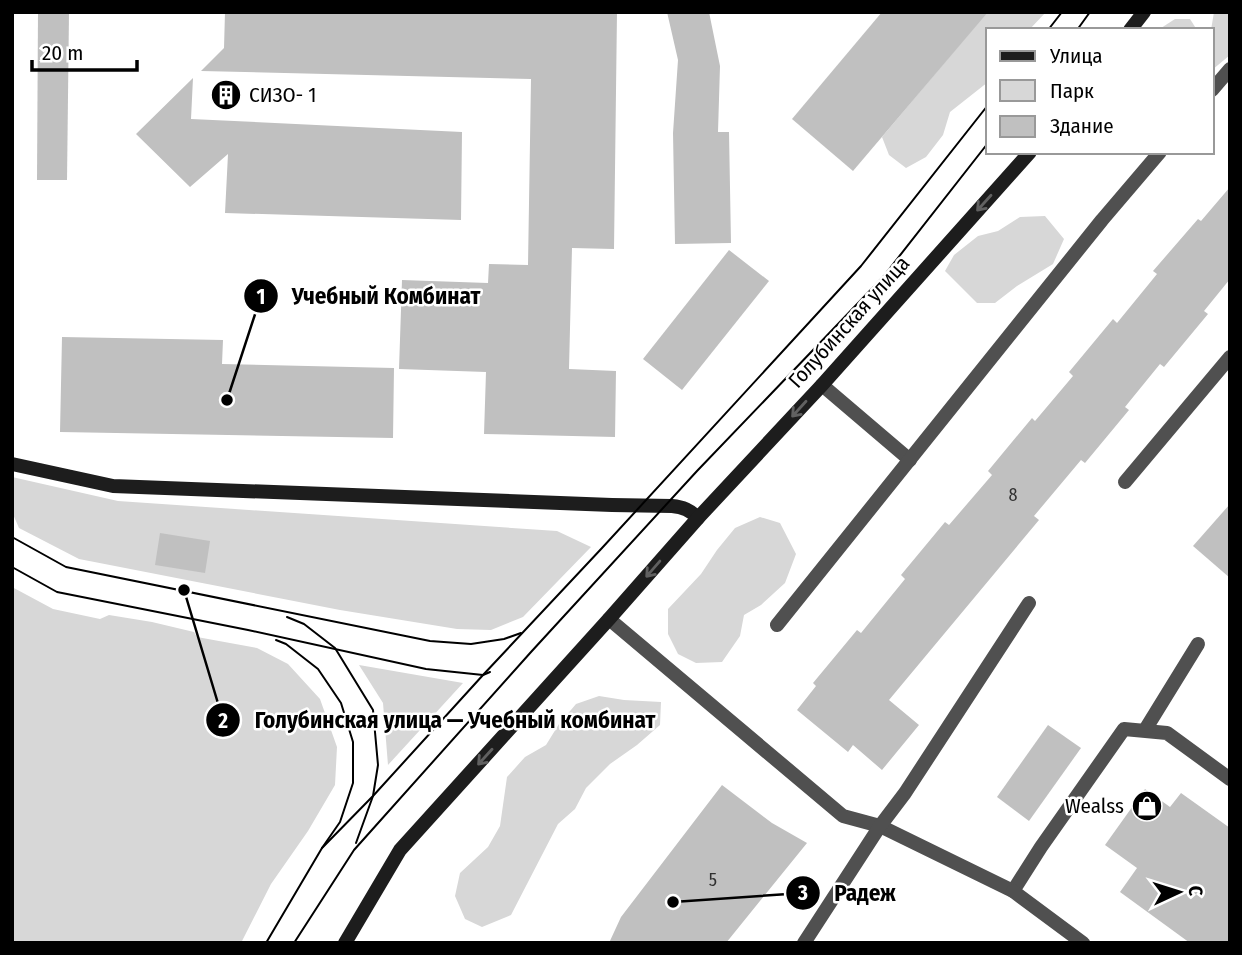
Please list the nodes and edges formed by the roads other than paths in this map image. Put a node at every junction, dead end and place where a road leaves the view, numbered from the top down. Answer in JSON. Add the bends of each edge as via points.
{"nodes":[{"id":1,"x":1144,"y":12,"type":"edge"},
{"id":2,"x":1132,"y":28,"type":"edge"},
{"id":3,"x":1230,"y":69,"type":"edge"},
{"id":4,"x":1214,"y":88,"type":"edge"},
{"id":5,"x":1028,"y":154,"type":"edge"},
{"id":6,"x":1158,"y":154,"type":"edge"},
{"id":7,"x":1230,"y":357,"type":"edge"},
{"id":8,"x":822,"y":385,"type":"junction"},
{"id":9,"x":910,"y":460,"type":"junction"},
{"id":10,"x":12,"y":464,"type":"edge"},
{"id":11,"x":1125,"y":482,"type":"dead end"},
{"id":12,"x":698,"y":518,"type":"junction"},
{"id":13,"x":1029,"y":603,"type":"dead end"},
{"id":14,"x":609,"y":619,"type":"junction"},
{"id":15,"x":777,"y":625,"type":"dead end"},
{"id":16,"x":1198,"y":644,"type":"dead end"},
{"id":17,"x":1145,"y":730,"type":"junction"},
{"id":18,"x":1230,"y":779,"type":"edge"},
{"id":19,"x":880,"y":826,"type":"junction"},
{"id":20,"x":1013,"y":891,"type":"junction"},
{"id":21,"x":345,"y":943,"type":"edge"},
{"id":22,"x":804,"y":943,"type":"edge"},
{"id":23,"x":1083,"y":943,"type":"edge"}],
"edges":[{"from":1,"to":2,"type":"main road"},
{"from":3,"to":4,"type":"lane"},
{"from":5,"to":8,"type":"main road","name":"Голубинская улица","one_way":true},
{"from":6,"to":9,"type":"lane"},
{"from":7,"to":11,"type":"lane"},
{"from":8,"to":9,"type":"lane"},
{"from":8,"to":12,"type":"main road","name":"Голубинская улица","one_way":true},
{"from":9,"to":15,"type":"lane"},
{"from":10,"to":12,"type":"main road","via":[[113,486],[672,506]]},
{"from":12,"to":14,"type":"main road","name":"Голубинская улица","one_way":true},
{"from":13,"to":19,"type":"lane"},
{"from":14,"to":19,"type":"lane","via":[[843,816]]},
{"from":14,"to":21,"type":"main road","name":"Голубинская улица","one_way":true,"via":[[401,850]]},
{"from":16,"to":17,"type":"lane"},
{"from":17,"to":18,"type":"lane","via":[[1167,733]]},
{"from":17,"to":20,"type":"lane","via":[[1124,729]]},
{"from":19,"to":20,"type":"lane"},
{"from":19,"to":22,"type":"lane"},
{"from":20,"to":23,"type":"lane"}]}
